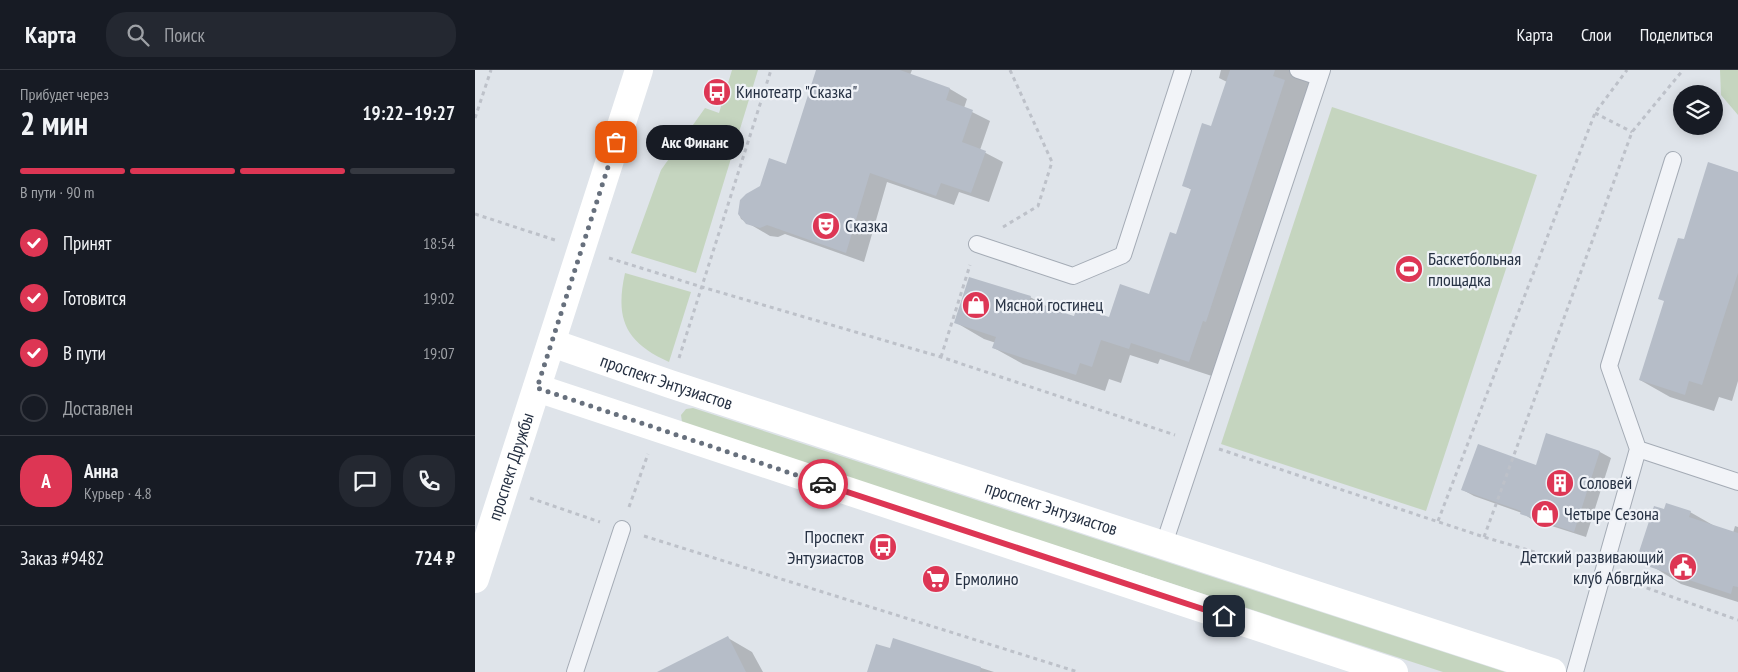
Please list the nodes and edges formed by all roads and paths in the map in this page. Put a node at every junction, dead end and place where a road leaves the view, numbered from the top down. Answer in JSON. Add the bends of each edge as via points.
{"nodes":[{"id":1,"x":491,"y":70,"type":"edge"},
{"id":2,"x":639,"y":70,"type":"edge"},
{"id":3,"x":771,"y":70,"type":"edge"},
{"id":4,"x":1010,"y":70,"type":"edge"},
{"id":5,"x":1183,"y":70,"type":"edge"},
{"id":6,"x":1298,"y":70,"type":"edge"},
{"id":7,"x":1627,"y":70,"type":"edge"},
{"id":8,"x":1683,"y":70,"type":"edge"},
{"id":9,"x":1321,"y":73,"type":"edge"},
{"id":10,"x":1595,"y":113,"type":"junction"},
{"id":11,"x":475,"y":118,"type":"edge"},
{"id":12,"x":1632,"y":132,"type":"junction"},
{"id":13,"x":1673,"y":160,"type":"dead end"},
{"id":14,"x":977,"y":244,"type":"junction"},
{"id":15,"x":552,"y":343,"type":"junction"},
{"id":16,"x":941,"y":357,"type":"dead end"},
{"id":17,"x":670,"y":384,"type":"junction"},
{"id":18,"x":537,"y":388,"type":"junction"},
{"id":19,"x":656,"y":429,"type":"junction"},
{"id":20,"x":1638,"y":449,"type":"junction"},
{"id":21,"x":1738,"y":482,"type":"edge"},
{"id":22,"x":504,"y":489,"type":"junction"},
{"id":23,"x":1438,"y":522,"type":"dead end"},
{"id":24,"x":622,"y":529,"type":"junction"},
{"id":25,"x":1484,"y":537,"type":"dead end"},
{"id":26,"x":1164,"y":544,"type":"junction"},
{"id":27,"x":475,"y":579,"type":"edge"},
{"id":28,"x":575,"y":672,"type":"edge"},
{"id":29,"x":1078,"y":672,"type":"edge"},
{"id":30,"x":1394,"y":672,"type":"edge"},
{"id":31,"x":1552,"y":672,"type":"edge"},
{"id":32,"x":1575,"y":672,"type":"edge"}],
"edges":[{"from":1,"to":11,"type":"path"},
{"from":2,"to":15,"type":"main road","name":"проспект Дружбы"},
{"from":3,"to":17,"type":"path"},
{"from":4,"to":14,"type":"path","via":[[1052,162],[1037,206]]},
{"from":5,"to":14,"type":"lane","via":[[1123,255],[1073,276]]},
{"from":6,"to":9,"type":"lane"},
{"from":7,"to":10,"type":"path"},
{"from":8,"to":12,"type":"path"},
{"from":9,"to":26,"type":"lane"},
{"from":10,"to":12,"type":"path"},
{"from":10,"to":23,"type":"path"},
{"from":12,"to":25,"type":"path"},
{"from":13,"to":20,"type":"lane","via":[[1609,366]]},
{"from":14,"to":16,"type":"path"},
{"from":15,"to":17,"type":"main road","name":"проспект Энтузиастов"},
{"from":15,"to":18,"type":"main road","name":"проспект Дружбы"},
{"from":17,"to":26,"type":"main road","name":"проспект Энтузиастов"},
{"from":18,"to":19,"type":"main road"},
{"from":18,"to":22,"type":"main road","name":"проспект Дружбы"},
{"from":19,"to":24,"type":"path"},
{"from":19,"to":30,"type":"main road"},
{"from":20,"to":21,"type":"lane"},
{"from":20,"to":32,"type":"lane"},
{"from":22,"to":24,"type":"path"},
{"from":22,"to":27,"type":"main road","name":"проспект Дружбы"},
{"from":24,"to":28,"type":"lane"},
{"from":24,"to":29,"type":"path"},
{"from":26,"to":31,"type":"main road","name":"проспект Энтузиастов"}]}
